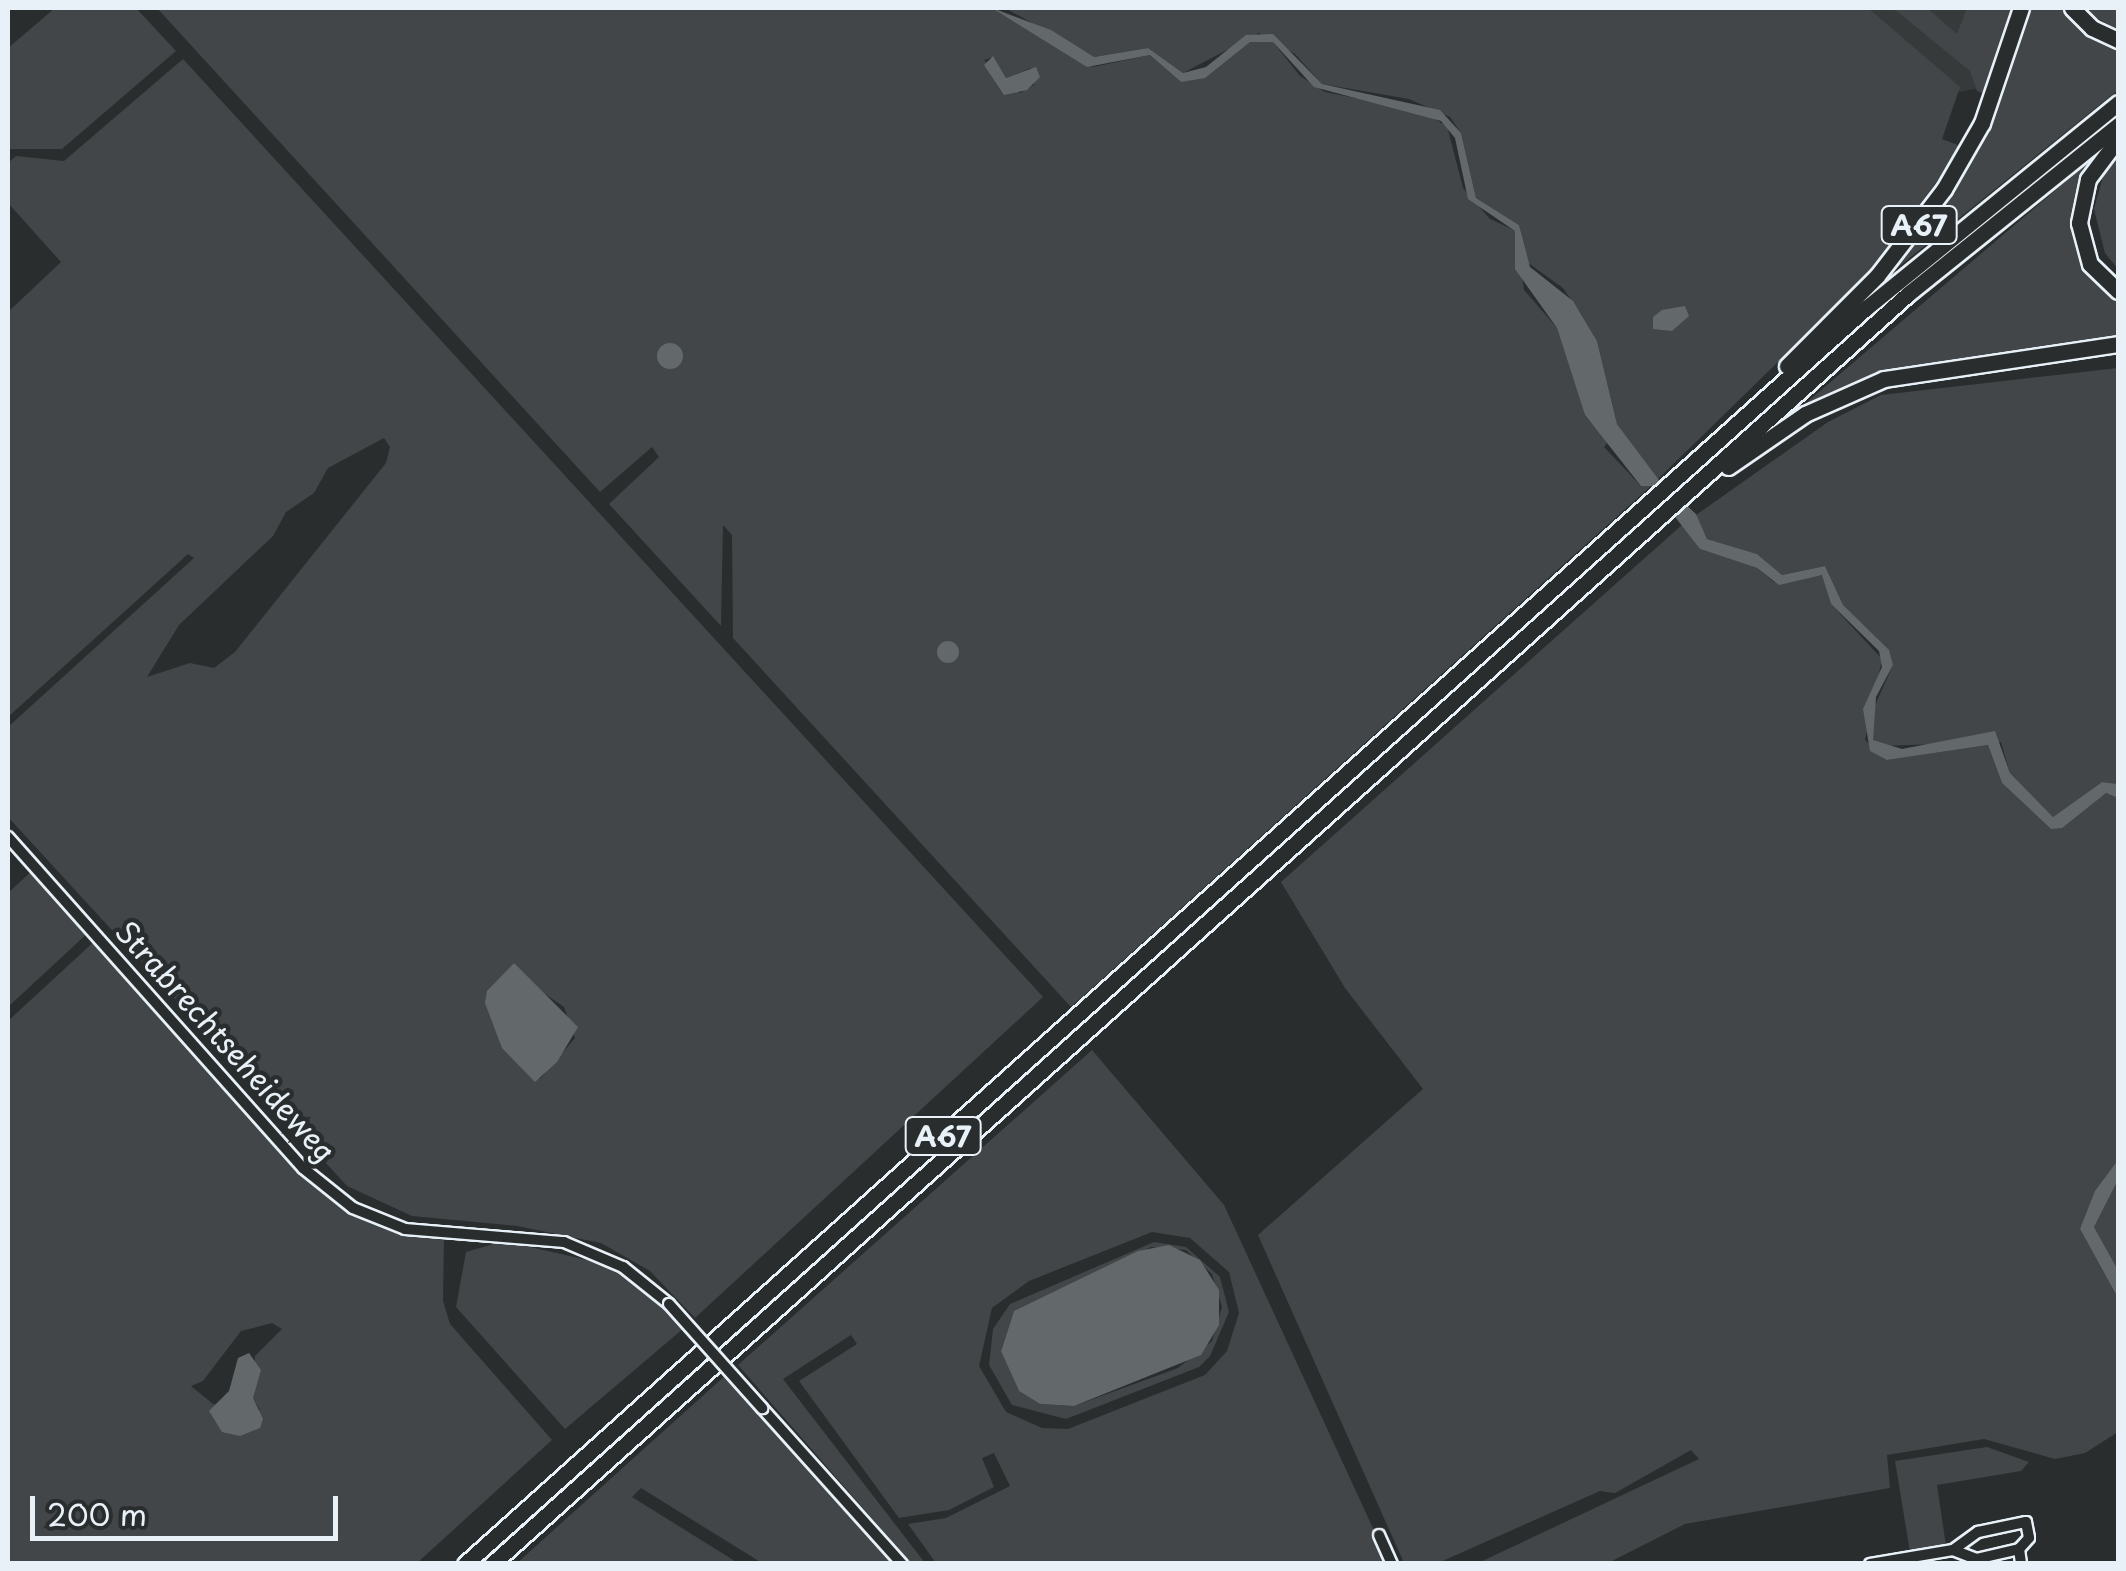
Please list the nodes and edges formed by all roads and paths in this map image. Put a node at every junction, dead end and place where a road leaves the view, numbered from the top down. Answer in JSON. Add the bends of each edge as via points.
{"nodes":[{"id":1,"x":2022,"y":8,"type":"edge"},
{"id":2,"x":2072,"y":8,"type":"edge"},
{"id":3,"x":2118,"y":40,"type":"edge"},
{"id":4,"x":2118,"y":103,"type":"edge"},
{"id":5,"x":2118,"y":125,"type":"edge"},
{"id":6,"x":2118,"y":139,"type":"edge"},
{"id":7,"x":2118,"y":291,"type":"edge"},
{"id":8,"x":2118,"y":344,"type":"edge"},
{"id":9,"x":1758,"y":406,"type":"junction"},
{"id":10,"x":1674,"y":504,"type":"junction"},
{"id":11,"x":8,"y":837,"type":"edge"},
{"id":12,"x":1379,"y":1535,"type":"dead end"},
{"id":13,"x":1953,"y":1550,"type":"junction"},
{"id":14,"x":2020,"y":1550,"type":"junction"},
{"id":15,"x":464,"y":1564,"type":"edge"},
{"id":16,"x":492,"y":1564,"type":"edge"},
{"id":17,"x":902,"y":1564,"type":"edge"},
{"id":18,"x":1392,"y":1564,"type":"edge"},
{"id":19,"x":1870,"y":1564,"type":"edge"},
{"id":20,"x":2021,"y":1564,"type":"edge"}],
"edges":[{"from":1,"to":9,"type":"highway","number":"A67","via":[[1982,122],[1944,190],[1904,245],[1782,371]]},
{"from":2,"to":3,"type":"highway"},
{"from":4,"to":9,"type":"highway","number":"A67","via":[[1977,214]]},
{"from":5,"to":10,"type":"highway","number":"A67","via":[[1908,294]]},
{"from":6,"to":7,"type":"highway","via":[[2093,168],[2079,223],[2090,264]]},
{"from":8,"to":10,"type":"highway","number":"A67","via":[[1922,370],[1866,385],[1805,414]]},
{"from":9,"to":15,"type":"highway","number":"A67"},
{"from":10,"to":16,"type":"highway","number":"A67"},
{"from":11,"to":17,"type":"street","name":"Strabrechtseheideweg","bridge":true,"via":[[303,1168],[353,1208],[405,1229],[564,1242],[624,1266],[669,1304]]},
{"from":12,"to":18,"type":"street"},
{"from":13,"to":14,"type":"street","via":[[1976,1559]]},
{"from":13,"to":14,"type":"street","via":[[1978,1532],[2026,1522],[2029,1538]]},
{"from":13,"to":19,"type":"street"},
{"from":14,"to":20,"type":"street"}]}
